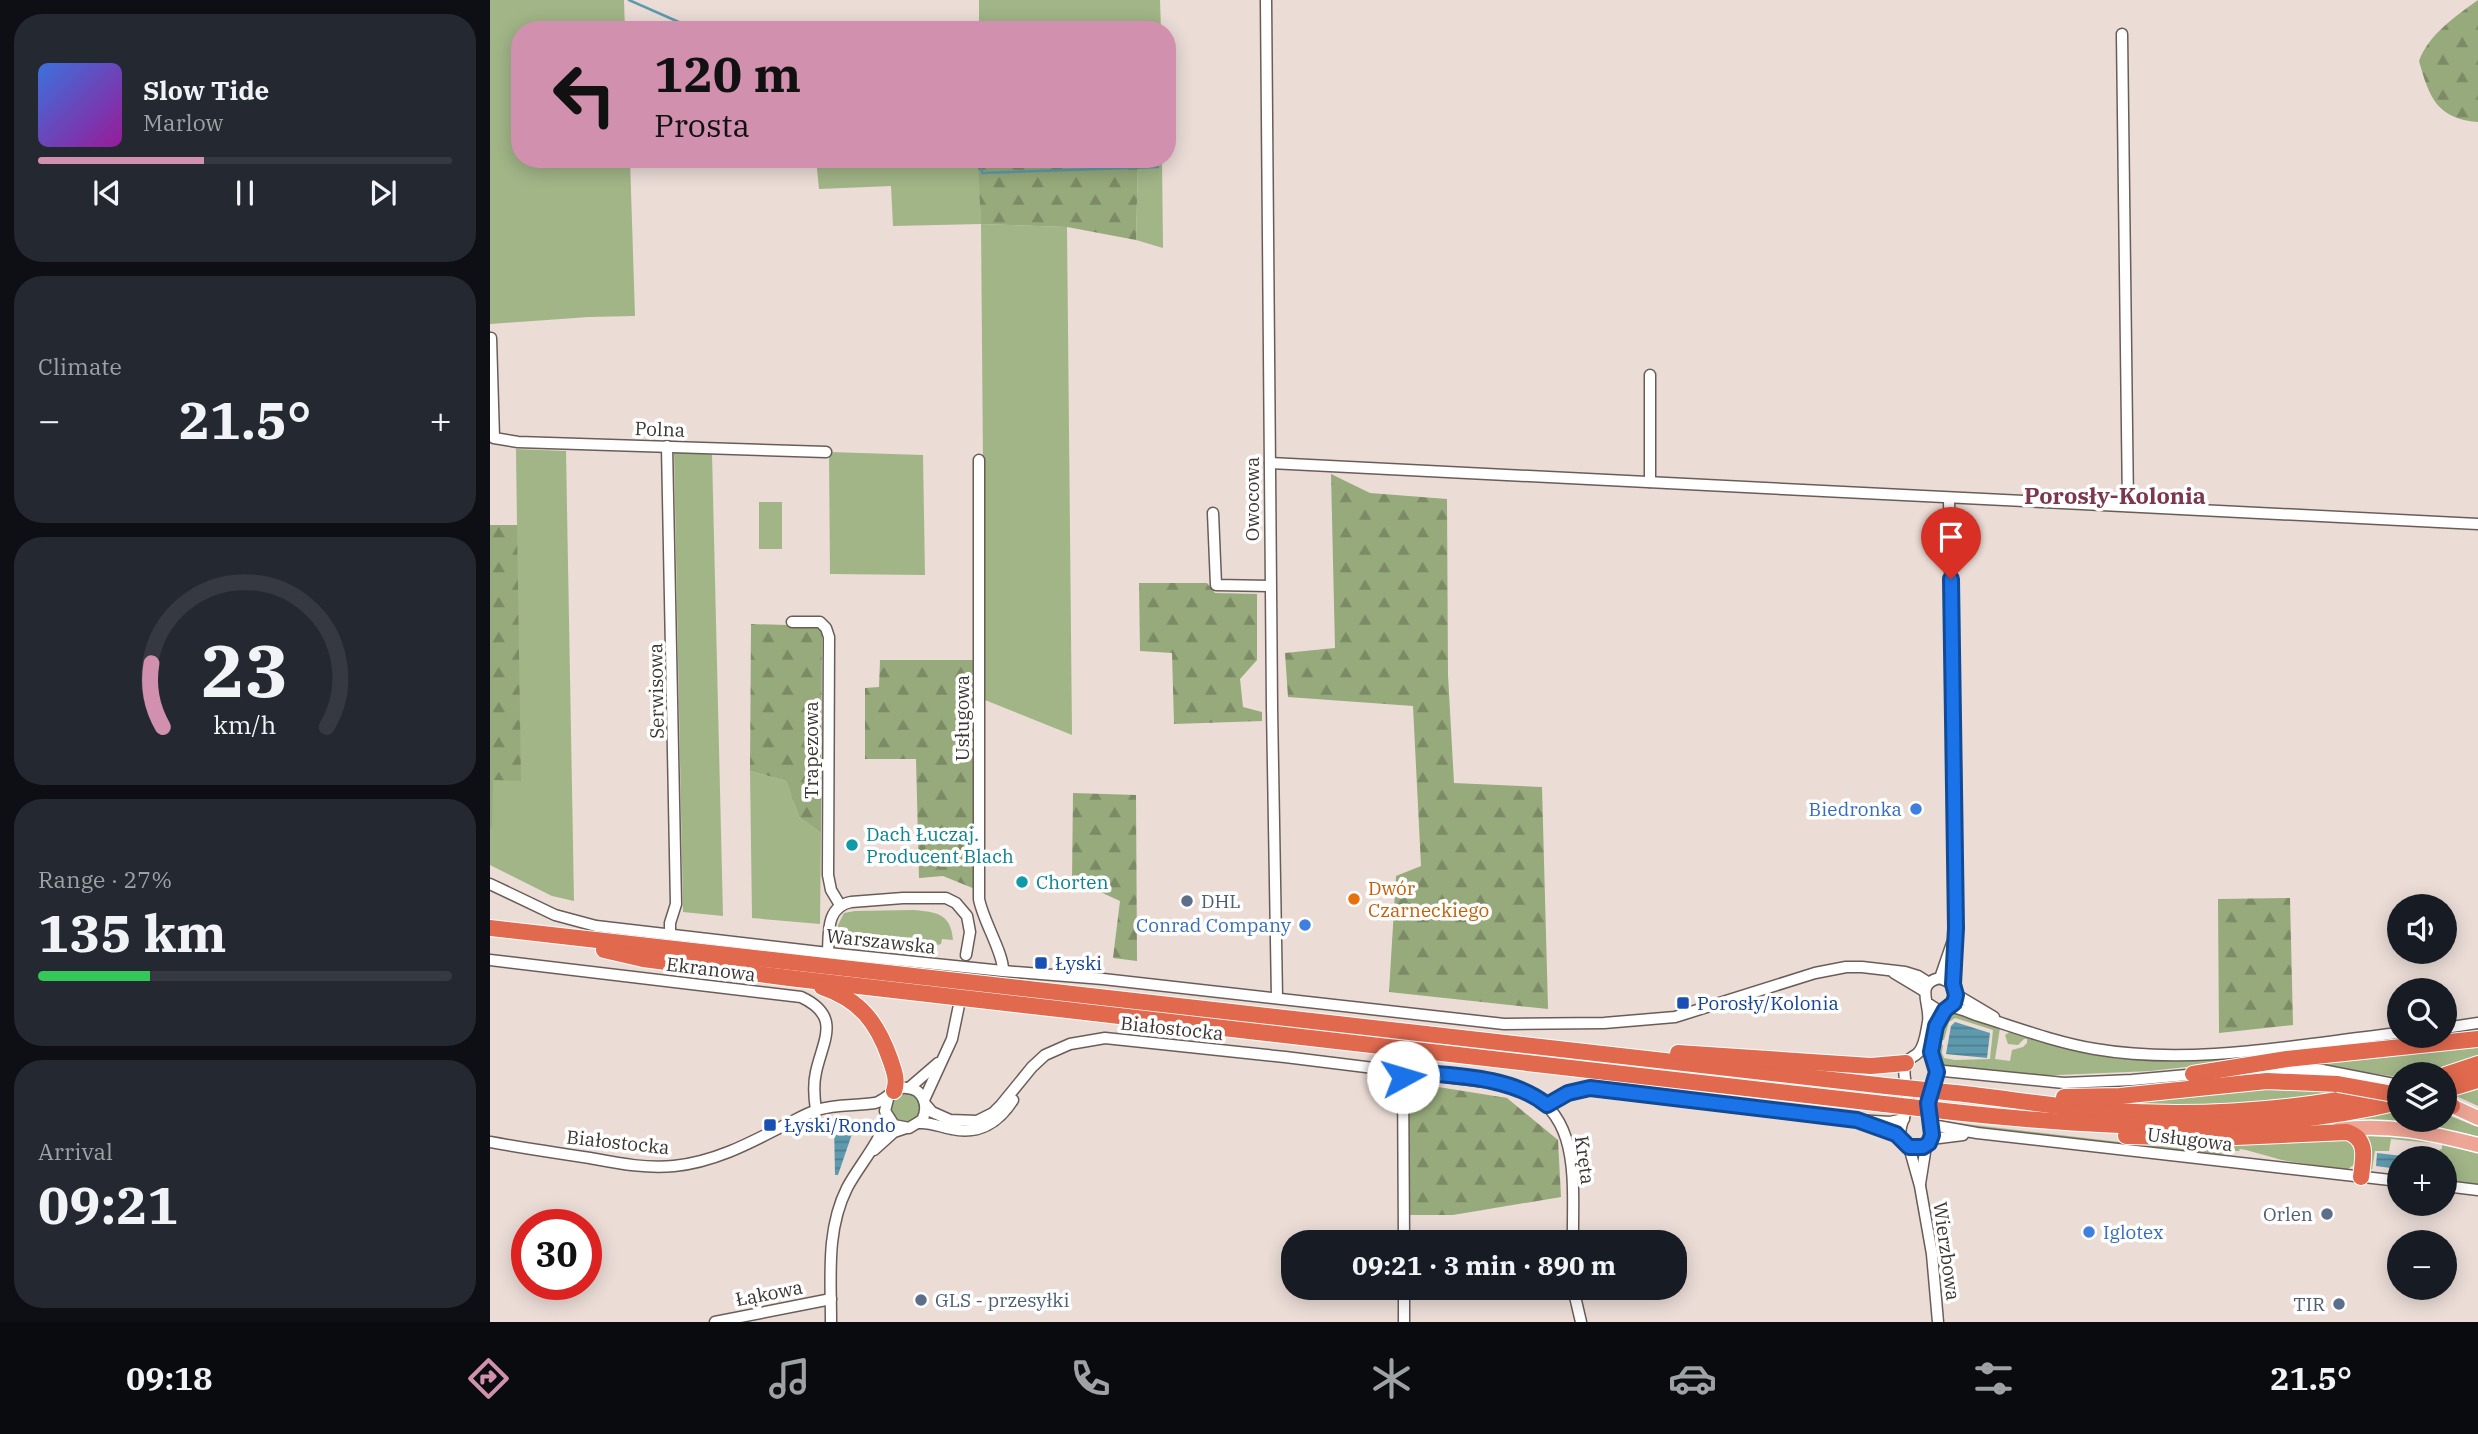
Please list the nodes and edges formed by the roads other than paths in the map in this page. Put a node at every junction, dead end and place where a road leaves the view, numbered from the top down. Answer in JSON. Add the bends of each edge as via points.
{"nodes":[{"id":1,"x":1266,"y":0,"type":"edge"},
{"id":2,"x":2122,"y":34,"type":"dead end"},
{"id":3,"x":491,"y":338,"type":"edge"},
{"id":4,"x":1650,"y":374,"type":"dead end"},
{"id":5,"x":667,"y":446,"type":"junction"},
{"id":6,"x":826,"y":452,"type":"dead end"},
{"id":7,"x":979,"y":460,"type":"dead end"},
{"id":8,"x":1270,"y":463,"type":"junction"},
{"id":9,"x":1650,"y":482,"type":"junction"},
{"id":10,"x":1949,"y":498,"type":"junction"},
{"id":11,"x":2128,"y":506,"type":"junction"},
{"id":12,"x":1213,"y":513,"type":"dead end"},
{"id":13,"x":2478,"y":524,"type":"edge"},
{"id":14,"x":1270,"y":586,"type":"junction"},
{"id":15,"x":792,"y":622,"type":"dead end"},
{"id":16,"x":490,"y":884,"type":"edge"},
{"id":17,"x":840,"y":905,"type":"junction"},
{"id":18,"x":490,"y":928,"type":"edge"},
{"id":19,"x":534,"y":933,"type":"junction"},
{"id":20,"x":1956,"y":933,"type":"junction"},
{"id":21,"x":670,"y":934,"type":"junction"},
{"id":22,"x":828,"y":953,"type":"junction"},
{"id":23,"x":966,"y":955,"type":"dead end"},
{"id":24,"x":490,"y":960,"type":"edge"},
{"id":25,"x":1003,"y":971,"type":"junction"},
{"id":26,"x":789,"y":978,"type":"junction"},
{"id":27,"x":1940,"y":978,"type":"junction"},
{"id":28,"x":1927,"y":987,"type":"junction"},
{"id":29,"x":1955,"y":990,"type":"junction"},
{"id":30,"x":1277,"y":998,"type":"junction"},
{"id":31,"x":1927,"y":1003,"type":"junction"},
{"id":32,"x":959,"y":1006,"type":"dead end"},
{"id":33,"x":1948,"y":1008,"type":"junction"},
{"id":34,"x":2000,"y":1020,"type":"junction"},
{"id":35,"x":2478,"y":1023,"type":"edge"},
{"id":36,"x":2457,"y":1026,"type":"edge"},
{"id":37,"x":2387,"y":1034,"type":"edge"},
{"id":38,"x":2478,"y":1039,"type":"edge"},
{"id":39,"x":1596,"y":1054,"type":"junction"},
{"id":40,"x":945,"y":1056,"type":"junction"},
{"id":41,"x":1911,"y":1059,"type":"junction"},
{"id":42,"x":1934,"y":1064,"type":"junction"},
{"id":43,"x":2478,"y":1064,"type":"edge"},
{"id":44,"x":1403,"y":1071,"type":"junction"},
{"id":45,"x":2457,"y":1071,"type":"edge"},
{"id":46,"x":2193,"y":1074,"type":"junction"},
{"id":47,"x":1025,"y":1076,"type":"junction"},
{"id":48,"x":2478,"y":1080,"type":"edge"},
{"id":49,"x":2387,"y":1083,"type":"edge"},
{"id":50,"x":2457,"y":1086,"type":"edge"},
{"id":51,"x":2387,"y":1089,"type":"edge"},
{"id":52,"x":897,"y":1091,"type":"junction"},
{"id":53,"x":2387,"y":1093,"type":"edge"},
{"id":54,"x":1985,"y":1096,"type":"junction"},
{"id":55,"x":925,"y":1103,"type":"junction"},
{"id":56,"x":858,"y":1104,"type":"junction"},
{"id":57,"x":2387,"y":1104,"type":"edge"},
{"id":58,"x":1547,"y":1105,"type":"junction"},
{"id":59,"x":2457,"y":1109,"type":"edge"},
{"id":60,"x":816,"y":1111,"type":"junction"},
{"id":61,"x":886,"y":1115,"type":"junction"},
{"id":62,"x":2478,"y":1118,"type":"edge"},
{"id":63,"x":1904,"y":1119,"type":"junction"},
{"id":64,"x":1857,"y":1120,"type":"junction"},
{"id":65,"x":2034,"y":1120,"type":"junction"},
{"id":66,"x":1932,"y":1125,"type":"junction"},
{"id":67,"x":914,"y":1126,"type":"junction"},
{"id":68,"x":2329,"y":1131,"type":"junction"},
{"id":69,"x":1977,"y":1133,"type":"junction"},
{"id":70,"x":1901,"y":1138,"type":"junction"},
{"id":71,"x":490,"y":1142,"type":"edge"},
{"id":72,"x":1929,"y":1142,"type":"junction"},
{"id":73,"x":2478,"y":1146,"type":"edge"},
{"id":74,"x":1909,"y":1147,"type":"junction"},
{"id":75,"x":865,"y":1159,"type":"junction"},
{"id":76,"x":2361,"y":1177,"type":"junction"},
{"id":77,"x":2387,"y":1180,"type":"edge"},
{"id":78,"x":1920,"y":1186,"type":"junction"},
{"id":79,"x":2457,"y":1187,"type":"edge"},
{"id":80,"x":2478,"y":1190,"type":"edge"},
{"id":81,"x":1404,"y":1230,"type":"edge"},
{"id":82,"x":1572,"y":1230,"type":"edge"},
{"id":83,"x":831,"y":1299,"type":"junction"},
{"id":84,"x":1404,"y":1300,"type":"edge"},
{"id":85,"x":1576,"y":1300,"type":"edge"},
{"id":86,"x":715,"y":1322,"type":"edge"},
{"id":87,"x":831,"y":1322,"type":"edge"},
{"id":88,"x":1404,"y":1322,"type":"edge"},
{"id":89,"x":1581,"y":1322,"type":"edge"},
{"id":90,"x":1938,"y":1322,"type":"edge"}],
"edges":[{"from":1,"to":8,"type":"street","name":"Owocowa"},
{"from":2,"to":11,"type":"street"},
{"from":3,"to":5,"type":"street","name":"Polna","via":[[494,438]]},
{"from":4,"to":9,"type":"street"},
{"from":5,"to":6,"type":"street","name":"Polna"},
{"from":5,"to":21,"type":"street","name":"Serwisowa","via":[[676,904]]},
{"from":7,"to":25,"type":"street","name":"Usługowa","via":[[979,899]]},
{"from":8,"to":9,"type":"street"},
{"from":8,"to":14,"type":"street","name":"Owocowa"},
{"from":9,"to":10,"type":"street"},
{"from":10,"to":11,"type":"street"},
{"from":10,"to":20,"type":"street"},
{"from":11,"to":13,"type":"street"},
{"from":12,"to":14,"type":"street","via":[[1216,585]]},
{"from":14,"to":30,"type":"street","name":"Owocowa"},
{"from":15,"to":17,"type":"street","name":"Trapezowa","via":[[820,622],[829,637],[828,875]]},
{"from":16,"to":21,"type":"street","name":"Warszawska","via":[[571,920]]},
{"from":17,"to":22,"type":"street","via":[[832,914]]},
{"from":17,"to":23,"type":"street","via":[[946,898],[967,916]]},
{"from":18,"to":19,"type":"highway"},
{"from":19,"to":26,"type":"highway","via":[[643,959]]},
{"from":19,"to":39,"type":"highway"},
{"from":20,"to":27,"type":"street"},
{"from":20,"to":29,"type":"street"},
{"from":21,"to":22,"type":"street","name":"Warszawska"},
{"from":22,"to":25,"type":"street","name":"Warszawska"},
{"from":24,"to":60,"type":"street","name":"Ekranowa","via":[[801,997],[812,1002],[828,1031],[814,1083]]},
{"from":25,"to":30,"type":"street","name":"Warszawska"},
{"from":26,"to":52,"type":"highway","via":[[838,993],[873,1021],[886,1046]]},
{"from":26,"to":65,"type":"highway","bridge":true},
{"from":27,"to":28,"type":"street"},
{"from":27,"to":29,"type":"street"},
{"from":28,"to":30,"type":"street","name":"Warszawska","via":[[1918,976],[1862,967],[1828,970],[1685,1015],[1604,1023],[1504,1024]]},
{"from":28,"to":31,"type":"street"},
{"from":29,"to":33,"type":"street"},
{"from":29,"to":34,"type":"street"},
{"from":31,"to":33,"type":"street","via":[[1935,1009]]},
{"from":31,"to":41,"type":"street","via":[[1927,1028],[1920,1050]]},
{"from":32,"to":40,"type":"street"},
{"from":33,"to":34,"type":"street"},
{"from":33,"to":42,"type":"street","name":"Wierzbowa","via":[[1936,1026],[1931,1052]]},
{"from":34,"to":37,"type":"street","via":[[2092,1049],[2152,1056],[2206,1055]]},
{"from":35,"to":36,"type":"street"},
{"from":38,"to":46,"type":"highway"},
{"from":39,"to":41,"type":"highway","via":[[1725,1055],[1871,1066]]},
{"from":39,"to":54,"type":"highway","bridge":true},
{"from":40,"to":52,"type":"street"},
{"from":40,"to":55,"type":"street"},
{"from":41,"to":42,"type":"street","via":[[1923,1054]]},
{"from":41,"to":63,"type":"street","via":[[1904,1070],[1908,1100]]},
{"from":42,"to":46,"type":"street","via":[[1944,1071],[2064,1083]]},
{"from":42,"to":66,"type":"street","name":"Wierzbowa","via":[[1928,1103]]},
{"from":43,"to":45,"type":"highway"},
{"from":44,"to":47,"type":"street","name":"Białostocka","via":[[1097,1039],[1057,1048]]},
{"from":44,"to":58,"type":"street","via":[[1511,1085]]},
{"from":44,"to":81,"type":"street"},
{"from":46,"to":49,"type":"street","via":[[2300,1069]]},
{"from":47,"to":55,"type":"street","name":"Białostocka","via":[[1002,1105],[977,1121],[950,1120],[932,1112]]},
{"from":47,"to":67,"type":"street","name":"Białostocka","via":[[1006,1112],[985,1127],[964,1131],[928,1123]]},
{"from":48,"to":50,"type":"highway"},
{"from":51,"to":54,"type":"highway","via":[[2332,1100],[2180,1112],[2099,1110]]},
{"from":52,"to":55,"type":"street","via":[[918,1092]]},
{"from":52,"to":56,"type":"street","name":"Białostocka","via":[[882,1101]]},
{"from":52,"to":61,"type":"street","via":[[885,1104]]},
{"from":53,"to":54,"type":"highway","bridge":true,"via":[[2337,1084],[2267,1081],[2120,1096]]},
{"from":55,"to":67,"type":"street","via":[[924,1115]]},
{"from":56,"to":60,"type":"street","name":"Białostocka"},
{"from":56,"to":61,"type":"street","name":"Białostocka"},
{"from":57,"to":65,"type":"highway","via":[[2237,1125],[2113,1126]]},
{"from":58,"to":64,"type":"street","via":[[1590,1088]]},
{"from":58,"to":82,"type":"street","name":"Kręta","via":[[1569,1148]]},
{"from":59,"to":62,"type":"main road"},
{"from":60,"to":71,"type":"street","name":"Białostocka","via":[[720,1156],[673,1166],[605,1161]]},
{"from":61,"to":67,"type":"street","via":[[894,1125]]},
{"from":61,"to":75,"type":"street"},
{"from":63,"to":64,"type":"street"},
{"from":63,"to":70,"type":"street"},
{"from":64,"to":70,"type":"street"},
{"from":65,"to":68,"type":"highway","via":[[2155,1138]]},
{"from":66,"to":69,"type":"street"},
{"from":66,"to":72,"type":"street","name":"Wierzbowa"},
{"from":67,"to":75,"type":"street","via":[[894,1132]]},
{"from":68,"to":73,"type":"main road","via":[[2394,1128]]},
{"from":68,"to":76,"type":"highway","via":[[2359,1138]]},
{"from":69,"to":72,"type":"street"},
{"from":69,"to":76,"type":"street","name":"Usługowa"},
{"from":70,"to":74,"type":"street"},
{"from":72,"to":74,"type":"street"},
{"from":72,"to":78,"type":"street","name":"Wierzbowa"},
{"from":74,"to":78,"type":"street","name":"Wierzbowa"},
{"from":75,"to":83,"type":"street","via":[[833,1224]]},
{"from":76,"to":77,"type":"street","name":"Usługowa"},
{"from":78,"to":90,"type":"street","name":"Wierzbowa"},
{"from":79,"to":80,"type":"street"},
{"from":83,"to":86,"type":"street","name":"Łąkowa"},
{"from":83,"to":87,"type":"street"},
{"from":84,"to":88,"type":"street"},
{"from":85,"to":89,"type":"street"}]}
